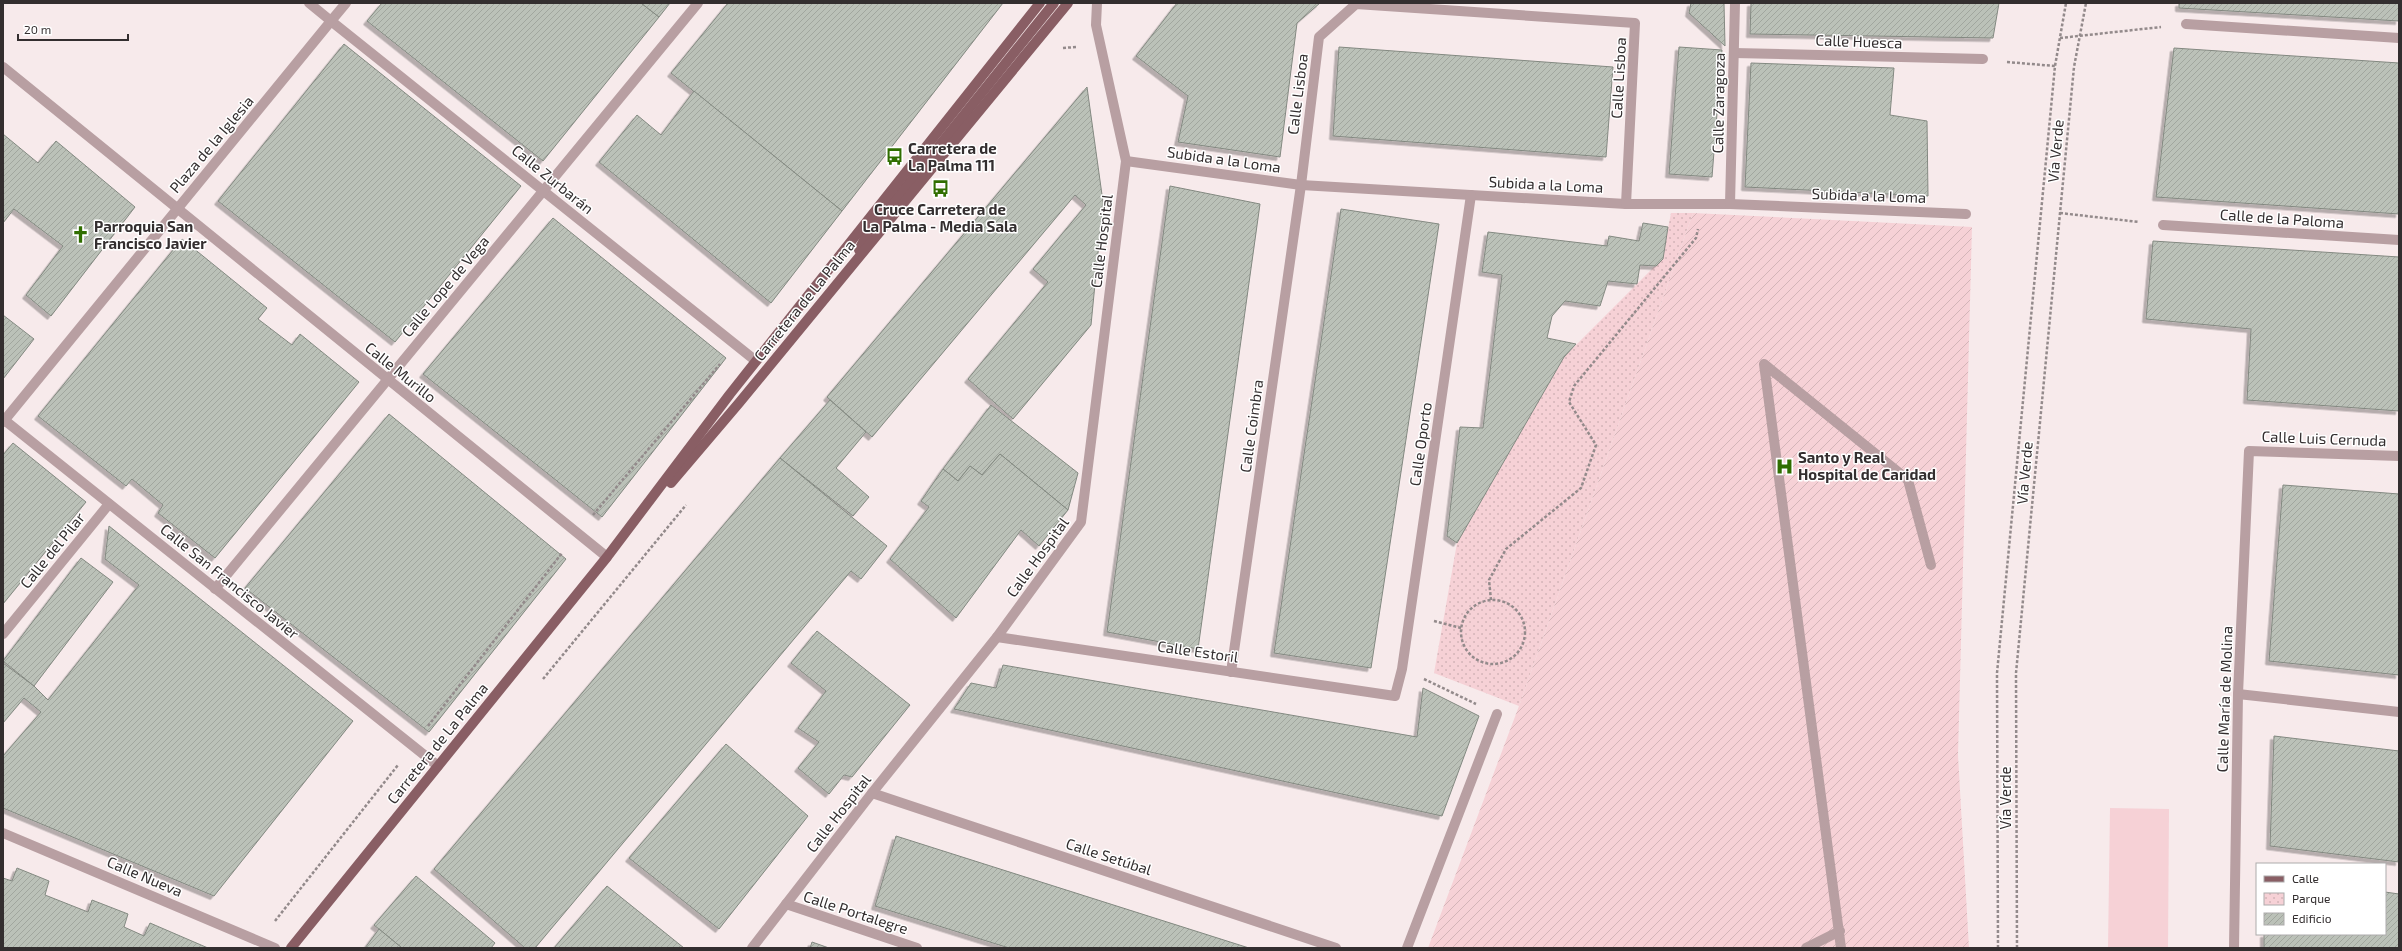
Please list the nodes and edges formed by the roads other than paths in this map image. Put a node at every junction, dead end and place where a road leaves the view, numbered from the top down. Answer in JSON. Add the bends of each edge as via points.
{"nodes":[{"id":1,"x":309,"y":3,"type":"edge"},
{"id":2,"x":346,"y":3,"type":"edge"},
{"id":3,"x":698,"y":3,"type":"edge"},
{"id":4,"x":1040,"y":3,"type":"edge"},
{"id":5,"x":1054,"y":3,"type":"edge"},
{"id":6,"x":1068,"y":3,"type":"edge"},
{"id":7,"x":1096,"y":3,"type":"edge"},
{"id":8,"x":1735,"y":3,"type":"edge"},
{"id":9,"x":332,"y":22,"type":"junction"},
{"id":10,"x":2186,"y":24,"type":"road end"},
{"id":11,"x":2399,"y":38,"type":"edge"},
{"id":12,"x":1734,"y":53,"type":"junction"},
{"id":13,"x":1983,"y":59,"type":"road end"},
{"id":14,"x":3,"y":67,"type":"edge"},
{"id":15,"x":1126,"y":161,"type":"junction"},
{"id":16,"x":1301,"y":185,"type":"junction"},
{"id":17,"x":543,"y":190,"type":"junction"},
{"id":18,"x":1471,"y":195,"type":"junction"},
{"id":19,"x":1626,"y":204,"type":"junction"},
{"id":20,"x":1730,"y":204,"type":"junction"},
{"id":21,"x":176,"y":210,"type":"junction"},
{"id":22,"x":1966,"y":214,"type":"dead end"},
{"id":23,"x":2163,"y":225,"type":"road end"},
{"id":24,"x":2399,"y":240,"type":"edge"},
{"id":25,"x":848,"y":270,"type":"junction"},
{"id":26,"x":756,"y":361,"type":"junction"},
{"id":27,"x":387,"y":380,"type":"junction"},
{"id":28,"x":725,"y":419,"type":"junction"},
{"id":29,"x":3,"y":421,"type":"edge"},
{"id":30,"x":2249,"y":451,"type":"joint"},
{"id":31,"x":2399,"y":456,"type":"edge"},
{"id":32,"x":109,"y":504,"type":"junction"},
{"id":33,"x":607,"y":557,"type":"junction"},
{"id":34,"x":1931,"y":566,"type":"dead end"},
{"id":35,"x":215,"y":588,"type":"junction"},
{"id":36,"x":3,"y":634,"type":"edge"},
{"id":37,"x":998,"y":637,"type":"junction"},
{"id":38,"x":1231,"y":672,"type":"junction"},
{"id":39,"x":2238,"y":694,"type":"junction"},
{"id":40,"x":1395,"y":696,"type":"joint"},
{"id":41,"x":2399,"y":712,"type":"edge"},
{"id":42,"x":1497,"y":714,"type":"road end"},
{"id":43,"x":438,"y":766,"type":"junction"},
{"id":44,"x":872,"y":793,"type":"junction"},
{"id":45,"x":3,"y":833,"type":"edge"},
{"id":46,"x":786,"y":904,"type":"junction"},
{"id":47,"x":1840,"y":931,"type":"junction"},
{"id":48,"x":275,"y":948,"type":"edge"},
{"id":49,"x":291,"y":948,"type":"edge"},
{"id":50,"x":752,"y":948,"type":"edge"},
{"id":51,"x":917,"y":948,"type":"edge"},
{"id":52,"x":1336,"y":948,"type":"edge"},
{"id":53,"x":1407,"y":948,"type":"edge"},
{"id":54,"x":1806,"y":948,"type":"edge"},
{"id":55,"x":1842,"y":948,"type":"edge"},
{"id":56,"x":2234,"y":948,"type":"edge"}],
"edges":[{"from":1,"to":9,"type":"street"},
{"from":2,"to":9,"type":"street","name":"Plaza de la Iglesia"},
{"from":3,"to":17,"type":"street","name":"Calle Lope de Vega"},
{"from":4,"to":26,"type":"main road","name":"Carretera de La Palma"},
{"from":5,"to":25,"type":"main road","via":[[865,238]]},
{"from":6,"to":25,"type":"main road","name":"Carretera de La Palma"},
{"from":7,"to":15,"type":"street","name":"Calle Hospital","via":[[1096,25]]},
{"from":8,"to":12,"type":"street","name":"Calle Zaragoza"},
{"from":9,"to":17,"type":"street","name":"Calle Zurbarán"},
{"from":9,"to":21,"type":"street","name":"Plaza de la Iglesia"},
{"from":10,"to":11,"type":"street"},
{"from":12,"to":13,"type":"street","name":"Calle Huesca"},
{"from":12,"to":20,"type":"street","name":"Calle Zaragoza"},
{"from":14,"to":21,"type":"street","name":"Plaza de la Iglesia"},
{"from":15,"to":16,"type":"street","name":"Subida a la Loma"},
{"from":15,"to":37,"type":"street","name":"Calle Hospital","via":[[1081,522]]},
{"from":16,"to":18,"type":"street","name":"Subida a la Loma"},
{"from":16,"to":19,"type":"street","name":"Calle Lisboa","via":[[1319,37],[1356,4],[1635,23]]},
{"from":16,"to":38,"type":"street","name":"Calle Coimbra"},
{"from":17,"to":26,"type":"street","name":"Calle Zurbarán"},
{"from":17,"to":27,"type":"street","name":"Calle Lope de Vega"},
{"from":18,"to":19,"type":"street","name":"Subida a la Loma"},
{"from":18,"to":40,"type":"street","name":"Calle Oporto","via":[[1402,669]]},
{"from":19,"to":20,"type":"street","name":"Subida a la Loma"},
{"from":20,"to":22,"type":"street","name":"Subida a la Loma"},
{"from":21,"to":27,"type":"street","name":"Calle Murillo"},
{"from":21,"to":29,"type":"street"},
{"from":23,"to":24,"type":"street","name":"Calle de la Paloma"},
{"from":25,"to":28,"type":"main road","name":"Carretera de La Palma"},
{"from":26,"to":28,"type":"main road","via":[[759,364],[757,372],[735,398]]},
{"from":26,"to":33,"type":"main road","name":"Carretera de La Palma"},
{"from":27,"to":33,"type":"street","name":"Calle Murillo"},
{"from":27,"to":35,"type":"street","name":"Calle Lope de Vega"},
{"from":28,"to":33,"type":"main road","name":"Carretera de La Palma"},
{"from":29,"to":32,"type":"street","name":"Calle San Francisco Javier"},
{"from":30,"to":31,"type":"street","name":"Calle Luis Cernuda"},
{"from":30,"to":39,"type":"street","name":"Calle María de Molina"},
{"from":32,"to":35,"type":"street","name":"Calle San Francisco Javier"},
{"from":32,"to":36,"type":"street","name":"Calle del Pilar"},
{"from":33,"to":43,"type":"main road","name":"Carretera de La Palma"},
{"from":34,"to":47,"type":"street","via":[[1908,480],[1764,364]]},
{"from":35,"to":43,"type":"street","name":"Calle San Francisco Javier"},
{"from":37,"to":38,"type":"street","name":"Calle Estoril"},
{"from":37,"to":44,"type":"street","name":"Calle Hospital"},
{"from":38,"to":40,"type":"street","name":"Calle Estoril"},
{"from":39,"to":41,"type":"street"},
{"from":39,"to":56,"type":"street","name":"Calle María de Molina"},
{"from":42,"to":53,"type":"street"},
{"from":43,"to":49,"type":"main road","name":"Carretera de La Palma"},
{"from":44,"to":46,"type":"street","name":"Calle Hospital"},
{"from":44,"to":52,"type":"street","name":"Calle Setúbal"},
{"from":45,"to":48,"type":"street","name":"Calle Nueva"},
{"from":46,"to":50,"type":"street","name":"Calle Hospital"},
{"from":46,"to":51,"type":"street","name":"Calle Portalegre"},
{"from":47,"to":54,"type":"street"},
{"from":47,"to":55,"type":"street"}]}
